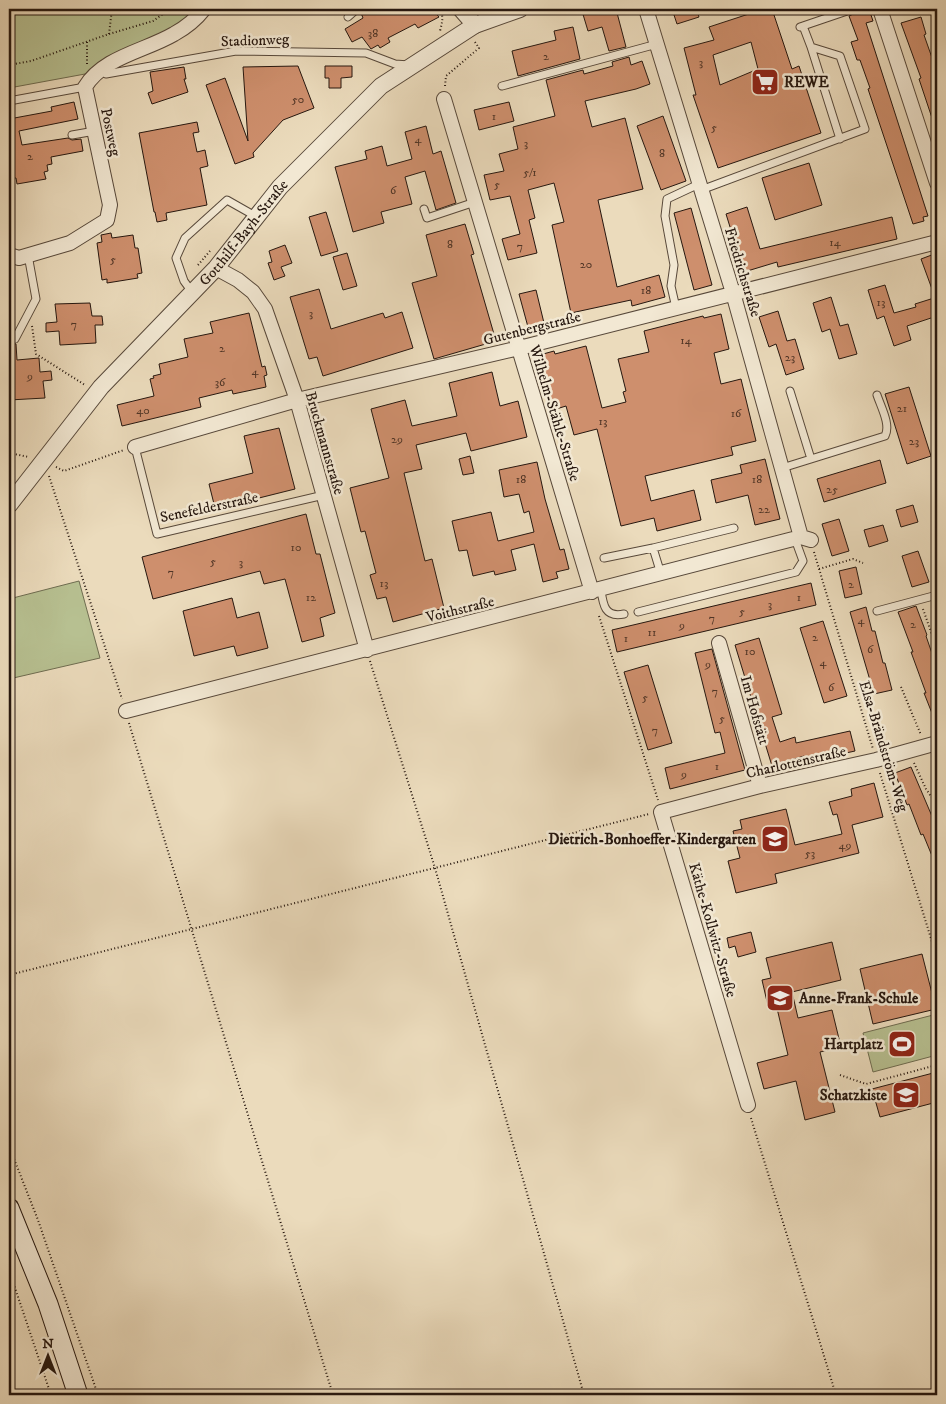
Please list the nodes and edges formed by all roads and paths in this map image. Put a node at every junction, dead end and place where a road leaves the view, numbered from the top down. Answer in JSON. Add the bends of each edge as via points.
{"nodes":[{"id":1,"x":112,"y":9,"type":"edge"},
{"id":2,"x":170,"y":9,"type":"edge"},
{"id":3,"x":204,"y":9,"type":"edge"},
{"id":4,"x":357,"y":9,"type":"edge"},
{"id":5,"x":440,"y":9,"type":"edge"},
{"id":6,"x":461,"y":9,"type":"edge"},
{"id":7,"x":520,"y":9,"type":"edge"},
{"id":8,"x":646,"y":9,"type":"edge"},
{"id":9,"x":853,"y":9,"type":"edge"},
{"id":10,"x":880,"y":9,"type":"edge"},
{"id":11,"x":348,"y":16,"type":"dead end"},
{"id":12,"x":443,"y":21,"type":"dead end"},
{"id":13,"x":474,"y":33,"type":"junction"},
{"id":14,"x":109,"y":34,"type":"junction"},
{"id":15,"x":657,"y":44,"type":"junction"},
{"id":16,"x":811,"y":47,"type":"junction"},
{"id":17,"x":9,"y":65,"type":"edge"},
{"id":18,"x":412,"y":65,"type":"junction"},
{"id":19,"x":103,"y":67,"type":"junction"},
{"id":20,"x":502,"y":86,"type":"dead end"},
{"id":21,"x":85,"y":87,"type":"junction"},
{"id":22,"x":444,"y":99,"type":"joint"},
{"id":23,"x":9,"y":102,"type":"edge"},
{"id":24,"x":95,"y":131,"type":"junction"},
{"id":25,"x":72,"y":135,"type":"dead end"},
{"id":26,"x":840,"y":138,"type":"junction"},
{"id":27,"x":937,"y":183,"type":"edge"},
{"id":28,"x":700,"y":187,"type":"junction"},
{"id":29,"x":475,"y":202,"type":"junction"},
{"id":30,"x":424,"y":209,"type":"dead end"},
{"id":31,"x":257,"y":217,"type":"junction"},
{"id":32,"x":937,"y":242,"type":"edge"},
{"id":33,"x":9,"y":255,"type":"edge"},
{"id":34,"x":28,"y":255,"type":"junction"},
{"id":35,"x":216,"y":268,"type":"junction"},
{"id":36,"x":192,"y":293,"type":"junction"},
{"id":37,"x":733,"y":293,"type":"junction"},
{"id":38,"x":676,"y":308,"type":"junction"},
{"id":39,"x":29,"y":312,"type":"junction"},
{"id":40,"x":14,"y":339,"type":"dead end"},
{"id":41,"x":519,"y":348,"type":"junction"},
{"id":42,"x":85,"y":385,"type":"dead end"},
{"id":43,"x":790,"y":391,"type":"dead end"},
{"id":44,"x":877,"y":395,"type":"dead end"},
{"id":45,"x":297,"y":400,"type":"junction"},
{"id":46,"x":135,"y":447,"type":"junction"},
{"id":47,"x":9,"y":453,"type":"edge"},
{"id":48,"x":811,"y":459,"type":"junction"},
{"id":49,"x":44,"y":460,"type":"junction"},
{"id":50,"x":782,"y":468,"type":"junction"},
{"id":51,"x":324,"y":495,"type":"junction"},
{"id":52,"x":9,"y":505,"type":"edge"},
{"id":53,"x":734,"y":528,"type":"dead end"},
{"id":54,"x":802,"y":539,"type":"junction"},
{"id":55,"x":653,"y":548,"type":"junction"},
{"id":56,"x":604,"y":558,"type":"dead end"},
{"id":57,"x":862,"y":563,"type":"dead end"},
{"id":58,"x":819,"y":569,"type":"junction"},
{"id":59,"x":661,"y":574,"type":"junction"},
{"id":60,"x":596,"y":591,"type":"junction"},
{"id":61,"x":937,"y":595,"type":"edge"},
{"id":62,"x":919,"y":600,"type":"junction"},
{"id":63,"x":638,"y":612,"type":"dead end"},
{"id":64,"x":877,"y":612,"type":"dead end"},
{"id":65,"x":624,"y":614,"type":"dead end"},
{"id":66,"x":719,"y":643,"type":"dead end"},
{"id":67,"x":937,"y":649,"type":"edge"},
{"id":68,"x":367,"y":650,"type":"junction"},
{"id":69,"x":901,"y":687,"type":"dead end"},
{"id":70,"x":126,"y":711,"type":"junction"},
{"id":71,"x":932,"y":745,"type":"edge"},
{"id":72,"x":909,"y":751,"type":"junction"},
{"id":73,"x":876,"y":760,"type":"junction"},
{"id":74,"x":760,"y":786,"type":"junction"},
{"id":75,"x":937,"y":805,"type":"edge"},
{"id":76,"x":661,"y":812,"type":"junction"},
{"id":77,"x":435,"y":868,"type":"junction"},
{"id":78,"x":192,"y":929,"type":"junction"},
{"id":79,"x":937,"y":958,"type":"edge"},
{"id":80,"x":9,"y":975,"type":"edge"},
{"id":81,"x":937,"y":1065,"type":"edge"},
{"id":82,"x":840,"y":1075,"type":"dead end"},
{"id":83,"x":748,"y":1105,"type":"joint"},
{"id":84,"x":9,"y":1146,"type":"edge"},
{"id":85,"x":9,"y":1208,"type":"edge"},
{"id":86,"x":9,"y":1270,"type":"edge"},
{"id":87,"x":51,"y":1395,"type":"edge"},
{"id":88,"x":78,"y":1395,"type":"edge"},
{"id":89,"x":98,"y":1395,"type":"edge"},
{"id":90,"x":333,"y":1395,"type":"edge"},
{"id":91,"x":584,"y":1395,"type":"edge"},
{"id":92,"x":836,"y":1395,"type":"edge"}],
"edges":[{"from":1,"to":14,"type":"path"},
{"from":2,"to":14,"type":"path","via":[[153,21]]},
{"from":3,"to":19,"type":"street","via":[[176,34]]},
{"from":4,"to":11,"type":"lane"},
{"from":5,"to":12,"type":"path"},
{"from":6,"to":13,"type":"street"},
{"from":7,"to":13,"type":"street","name":"Gotthilf-Bayh-Straße"},
{"from":8,"to":15,"type":"street","name":"Friedrichstraße"},
{"from":9,"to":16,"type":"lane","via":[[802,27]]},
{"from":10,"to":27,"type":"street"},
{"from":13,"to":18,"type":"street","name":"Gotthilf-Bayh-Straße"},
{"from":13,"to":22,"type":"path","via":[[479,48],[446,76]]},
{"from":14,"to":17,"type":"path","via":[[31,62]]},
{"from":15,"to":20,"type":"lane"},
{"from":15,"to":28,"type":"street","name":"Friedrichstraße"},
{"from":16,"to":26,"type":"lane"},
{"from":16,"to":26,"type":"lane","via":[[840,56],[865,129]]},
{"from":18,"to":19,"type":"lane","name":"Stadionweg","via":[[395,64],[366,53],[236,51],[106,74]]},
{"from":18,"to":31,"type":"street","name":"Gotthilf-Bayh-Straße","via":[[382,86],[280,187]]},
{"from":19,"to":21,"type":"street"},
{"from":21,"to":23,"type":"lane"},
{"from":21,"to":24,"type":"street","name":"Postweg"},
{"from":22,"to":29,"type":"street","name":"Wilhelm-Stähle-Straße"},
{"from":24,"to":25,"type":"lane"},
{"from":24,"to":34,"type":"street","name":"Postweg","via":[[110,205],[107,220],[70,243]]},
{"from":26,"to":28,"type":"lane"},
{"from":28,"to":37,"type":"street","name":"Friedrichstraße"},
{"from":28,"to":38,"type":"lane","via":[[667,199],[665,216],[674,264],[670,286]]},
{"from":29,"to":30,"type":"lane","via":[[427,218]]},
{"from":29,"to":41,"type":"street","name":"Wilhelm-Stähle-Straße"},
{"from":31,"to":35,"type":"street","name":"Gotthilf-Bayh-Straße"},
{"from":31,"to":36,"type":"lane","via":[[227,200],[185,238],[176,258]]},
{"from":32,"to":37,"type":"street","name":"Gutenbergstraße"},
{"from":33,"to":34,"type":"street","name":"Postweg","via":[[19,258]]},
{"from":34,"to":39,"type":"lane","via":[[36,299]]},
{"from":35,"to":36,"type":"street","name":"Gotthilf-Bayh-Straße"},
{"from":35,"to":45,"type":"street","name":"Bruckmannstraße","via":[[253,292],[265,309]]},
{"from":36,"to":49,"type":"street","name":"Gotthilf-Bayh-Straße","via":[[101,387]]},
{"from":37,"to":38,"type":"street","name":"Gutenbergstraße"},
{"from":37,"to":50,"type":"street","name":"Friedrichstraße"},
{"from":38,"to":41,"type":"street","name":"Gutenbergstraße"},
{"from":39,"to":40,"type":"lane"},
{"from":39,"to":42,"type":"path","via":[[36,354]]},
{"from":41,"to":45,"type":"street","name":"Gutenbergstraße"},
{"from":41,"to":60,"type":"street","name":"Wilhelm-Stähle-Straße"},
{"from":43,"to":48,"type":"lane"},
{"from":44,"to":48,"type":"lane","via":[[886,424],[885,436]]},
{"from":45,"to":46,"type":"street","name":"Gutenbergstraße"},
{"from":45,"to":51,"type":"street","name":"Bruckmannstraße"},
{"from":46,"to":49,"type":"path","via":[[64,471]]},
{"from":46,"to":51,"type":"lane","name":"Senefelderstraße","via":[[157,534]]},
{"from":47,"to":49,"type":"path"},
{"from":48,"to":50,"type":"lane"},
{"from":49,"to":52,"type":"street","name":"Gotthilf-Bayh-Straße"},
{"from":49,"to":70,"type":"path"},
{"from":50,"to":54,"type":"street","name":"Friedrichstraße"},
{"from":51,"to":68,"type":"street","name":"Bruckmannstraße"},
{"from":53,"to":55,"type":"lane"},
{"from":54,"to":58,"type":"path","name":"Elsa-Brändström-Weg"},
{"from":54,"to":59,"type":"street","name":"Voithstraße"},
{"from":54,"to":63,"type":"lane","via":[[803,561],[796,572]]},
{"from":55,"to":56,"type":"lane"},
{"from":55,"to":59,"type":"lane"},
{"from":57,"to":58,"type":"path","via":[[853,559]]},
{"from":58,"to":73,"type":"path","name":"Elsa-Brändström-Weg"},
{"from":59,"to":60,"type":"street","name":"Voithstraße"},
{"from":60,"to":65,"type":"lane","via":[[610,613]]},
{"from":60,"to":68,"type":"street","name":"Voithstraße"},
{"from":60,"to":76,"type":"path"},
{"from":61,"to":62,"type":"lane"},
{"from":62,"to":64,"type":"lane"},
{"from":62,"to":67,"type":"path"},
{"from":66,"to":74,"type":"street","name":"Im Hofstätt"},
{"from":68,"to":70,"type":"street","name":"Voithstraße"},
{"from":68,"to":77,"type":"path"},
{"from":69,"to":71,"type":"path"},
{"from":70,"to":78,"type":"path"},
{"from":71,"to":72,"type":"street","name":"Charlottenstraße"},
{"from":72,"to":73,"type":"street","name":"Charlottenstraße"},
{"from":72,"to":75,"type":"path"},
{"from":73,"to":74,"type":"street","name":"Charlottenstraße"},
{"from":73,"to":79,"type":"path","name":"Elsa-Brändström-Weg"},
{"from":74,"to":76,"type":"street","name":"Charlottenstraße"},
{"from":76,"to":77,"type":"path"},
{"from":76,"to":83,"type":"street","name":"Käthe-Kollwitz-Straße"},
{"from":77,"to":78,"type":"path"},
{"from":77,"to":91,"type":"path"},
{"from":78,"to":80,"type":"path"},
{"from":78,"to":90,"type":"path"},
{"from":81,"to":82,"type":"path","via":[[866,1084]]},
{"from":83,"to":92,"type":"path"},
{"from":84,"to":89,"type":"path"},
{"from":85,"to":88,"type":"main road","via":[[48,1304]]},
{"from":86,"to":87,"type":"path"}]}
